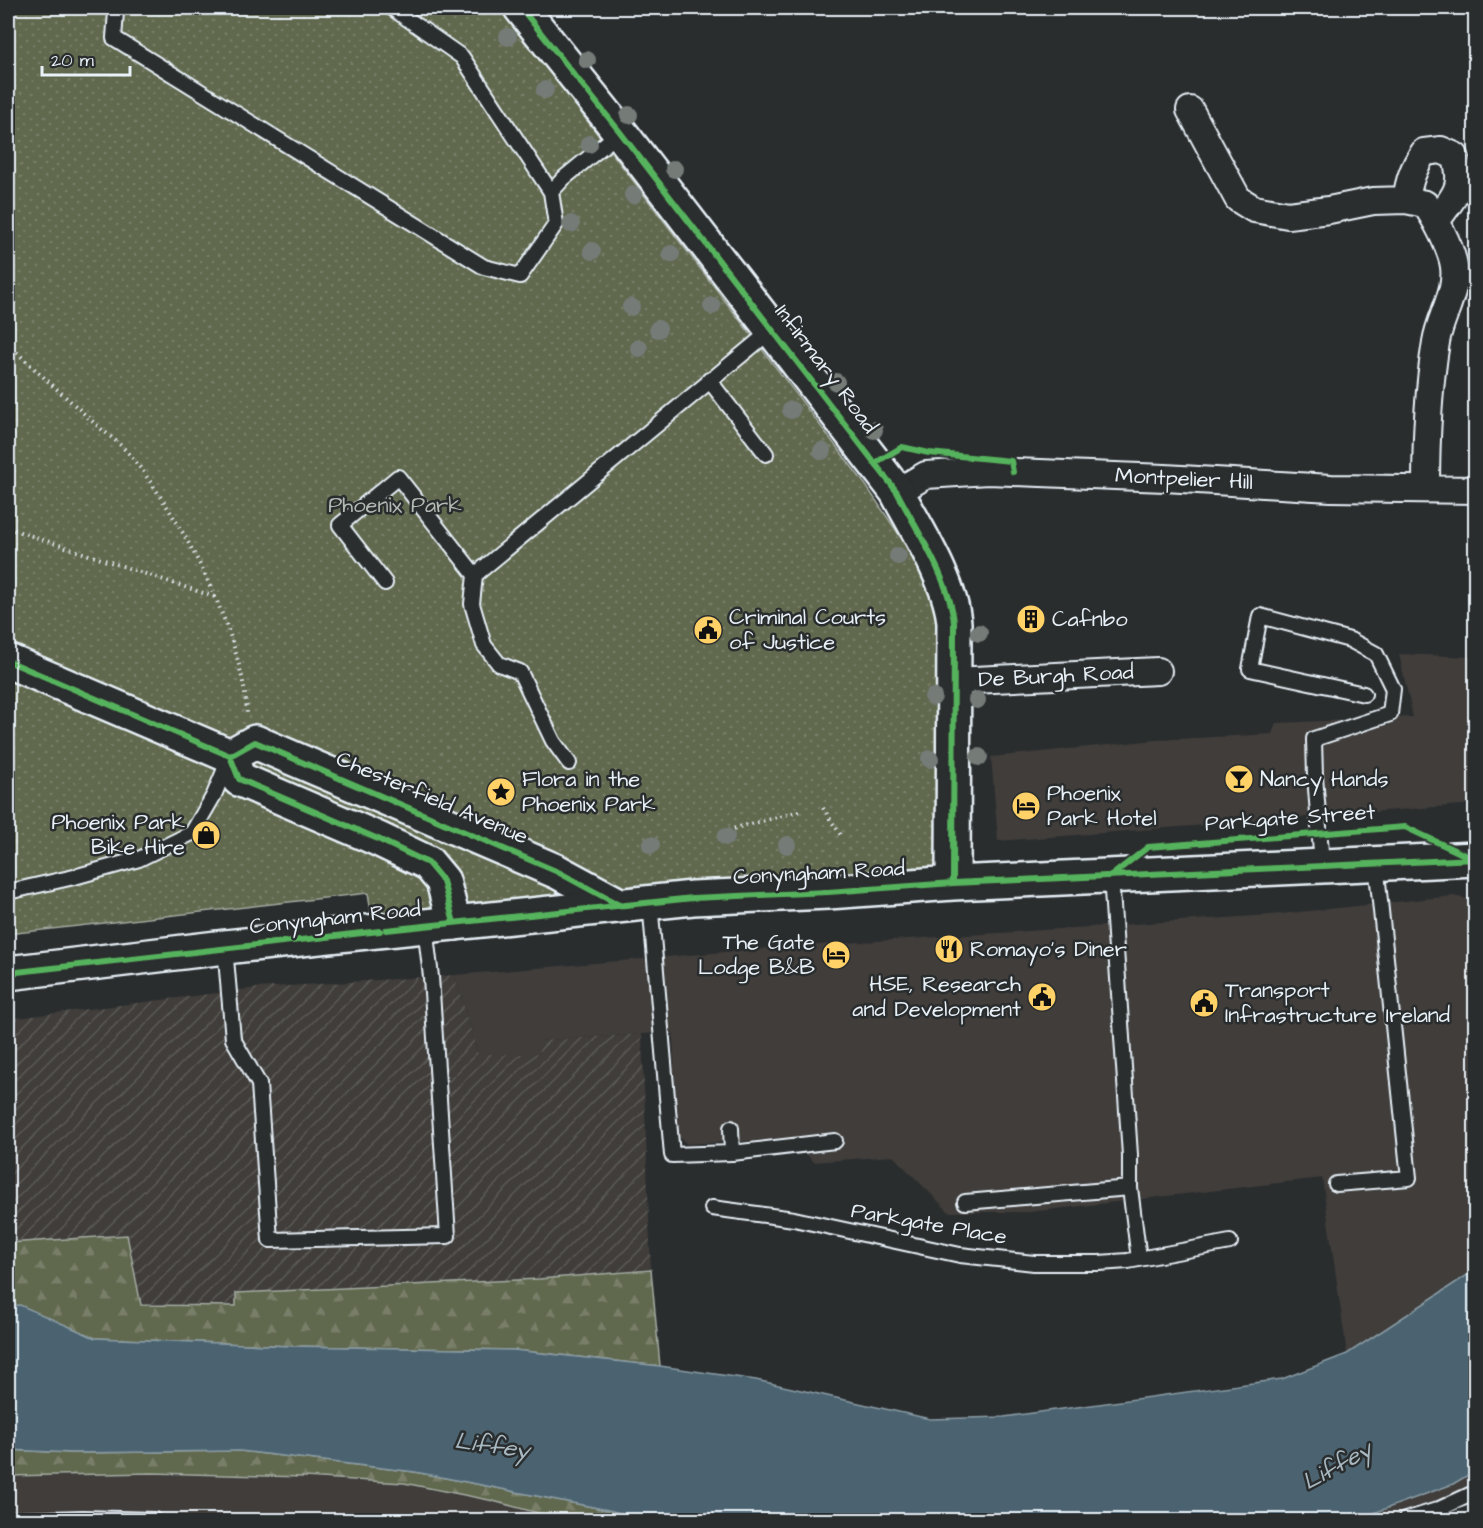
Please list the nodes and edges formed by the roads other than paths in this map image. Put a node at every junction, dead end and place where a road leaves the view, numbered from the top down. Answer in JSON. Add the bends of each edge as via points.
{"nodes":[{"id":1,"x":119,"y":8,"type":"edge"},
{"id":2,"x":392,"y":8,"type":"edge"},
{"id":3,"x":521,"y":8,"type":"edge"},
{"id":4,"x":1190,"y":110,"type":"dead end"},
{"id":5,"x":620,"y":132,"type":"junction"},
{"id":6,"x":548,"y":187,"type":"junction"},
{"id":7,"x":1406,"y":200,"type":"junction"},
{"id":8,"x":1437,"y":220,"type":"junction"},
{"id":9,"x":773,"y":328,"type":"junction"},
{"id":10,"x":709,"y":380,"type":"junction"},
{"id":11,"x":766,"y":454,"type":"dead end"},
{"id":12,"x":1426,"y":489,"type":"junction"},
{"id":13,"x":1476,"y":490,"type":"edge"},
{"id":14,"x":897,"y":492,"type":"junction"},
{"id":15,"x":475,"y":575,"type":"junction"},
{"id":16,"x":385,"y":584,"type":"dead end"},
{"id":17,"x":8,"y":661,"type":"edge"},
{"id":18,"x":1158,"y":670,"type":"dead end"},
{"id":19,"x":954,"y":681,"type":"junction"},
{"id":20,"x":1364,"y":694,"type":"dead end"},
{"id":21,"x":230,"y":756,"type":"junction"},
{"id":22,"x":569,"y":763,"type":"dead end"},
{"id":23,"x":1475,"y":858,"type":"edge"},
{"id":24,"x":1377,"y":862,"type":"junction"},
{"id":25,"x":1322,"y":865,"type":"junction"},
{"id":26,"x":1111,"y":876,"type":"junction"},
{"id":27,"x":953,"y":883,"type":"junction"},
{"id":28,"x":8,"y":892,"type":"edge"},
{"id":29,"x":634,"y":904,"type":"junction"},
{"id":30,"x":440,"y":925,"type":"junction"},
{"id":31,"x":225,"y":947,"type":"junction"},
{"id":32,"x":8,"y":973,"type":"edge"},
{"id":33,"x":731,"y":1128,"type":"dead end"},
{"id":34,"x":835,"y":1141,"type":"dead end"},
{"id":35,"x":732,"y":1153,"type":"junction"},
{"id":36,"x":1336,"y":1184,"type":"dead end"},
{"id":37,"x":1130,"y":1188,"type":"junction"},
{"id":38,"x":965,"y":1202,"type":"dead end"},
{"id":39,"x":712,"y":1208,"type":"dead end"},
{"id":40,"x":1230,"y":1242,"type":"dead end"},
{"id":41,"x":1139,"y":1259,"type":"junction"},
{"id":42,"x":1476,"y":1492,"type":"edge"},
{"id":43,"x":1476,"y":1510,"type":"edge"},
{"id":44,"x":11,"y":1521,"type":"edge"},
{"id":45,"x":154,"y":1521,"type":"edge"},
{"id":46,"x":1406,"y":1521,"type":"edge"},
{"id":47,"x":1449,"y":1521,"type":"edge"}],
"edges":[{"from":1,"to":6,"type":"lane","via":[[114,38],[484,267],[520,276],[556,224]]},
{"from":2,"to":6,"type":"lane","via":[[462,57]]},
{"from":3,"to":5,"type":"main road","name":"Infirmary Road"},
{"from":4,"to":7,"type":"street","via":[[1238,199],[1254,209],[1288,215],[1373,201]]},
{"from":5,"to":6,"type":"lane"},
{"from":5,"to":9,"type":"main road","name":"Infirmary Road"},
{"from":7,"to":8,"type":"street","via":[[1425,204]]},
{"from":7,"to":8,"type":"street","via":[[1409,178],[1424,152],[1441,150],[1455,156],[1461,172],[1457,193]]},
{"from":8,"to":12,"type":"street","via":[[1453,262],[1454,284],[1436,339],[1426,424]]},
{"from":9,"to":10,"type":"lane"},
{"from":9,"to":14,"type":"main road","name":"Infirmary Road"},
{"from":10,"to":11,"type":"lane"},
{"from":10,"to":15,"type":"lane"},
{"from":12,"to":13,"type":"street","name":"Montpelier Hill"},
{"from":12,"to":14,"type":"street","name":"Montpelier Hill","via":[[988,471],[926,475]]},
{"from":14,"to":19,"type":"main road","name":"Infirmary Road","via":[[953,606]]},
{"from":15,"to":16,"type":"lane","via":[[398,477],[340,525]]},
{"from":15,"to":22,"type":"lane","via":[[472,604],[483,645],[499,664],[519,672],[553,741]]},
{"from":17,"to":21,"type":"main road"},
{"from":18,"to":19,"type":"street","name":"De Burgh Road"},
{"from":19,"to":27,"type":"main road","name":"Infirmary Road"},
{"from":20,"to":25,"type":"lane","via":[[1250,669],[1260,616],[1350,640],[1376,654],[1393,689],[1390,714],[1314,739]]},
{"from":21,"to":28,"type":"lane","via":[[192,833],[139,859]]},
{"from":21,"to":29,"type":"main road","name":"Chesterfield Avenue","via":[[255,742]]},
{"from":21,"to":30,"type":"main road","via":[[239,779],[428,864],[443,881]]},
{"from":23,"to":24,"type":"main road"},
{"from":24,"to":25,"type":"main road"},
{"from":24,"to":36,"type":"lane","via":[[1409,1178]]},
{"from":25,"to":26,"type":"main road"},
{"from":26,"to":27,"type":"main road"},
{"from":26,"to":37,"type":"lane"},
{"from":27,"to":29,"type":"main road","name":"Conyngham Road"},
{"from":29,"to":30,"type":"main road","name":"Conyngham Road"},
{"from":29,"to":35,"type":"lane","via":[[672,1155]]},
{"from":30,"to":31,"type":"main road","name":"Conyngham Road"},
{"from":30,"to":31,"type":"lane","via":[[431,977],[448,1236],[270,1240],[259,1084],[233,1038]]},
{"from":31,"to":32,"type":"main road","name":"Conyngham Road"},
{"from":33,"to":35,"type":"lane"},
{"from":34,"to":35,"type":"lane"},
{"from":37,"to":38,"type":"lane"},
{"from":37,"to":41,"type":"lane"},
{"from":39,"to":41,"type":"lane","name":"Parkgate Place","via":[[794,1219],[960,1255],[1034,1263]]},
{"from":40,"to":41,"type":"lane","name":"Parkgate Place"},
{"from":42,"to":46,"type":"lane"},
{"from":43,"to":47,"type":"lane"},
{"from":44,"to":45,"type":"lane"}]}
